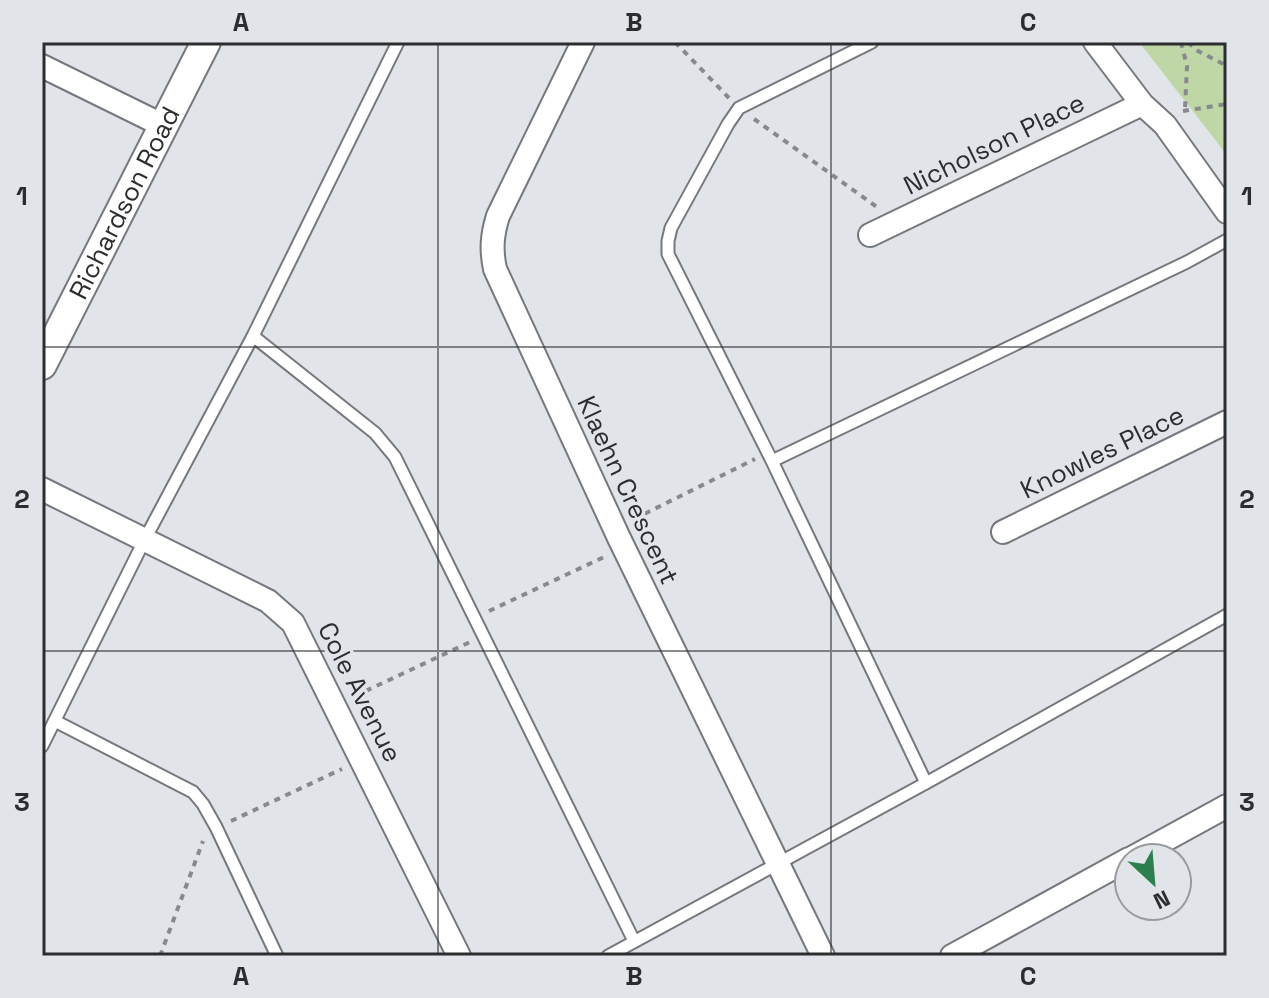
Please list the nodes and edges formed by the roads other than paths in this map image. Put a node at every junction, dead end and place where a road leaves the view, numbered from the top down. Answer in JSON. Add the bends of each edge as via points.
{"nodes":[{"id":1,"x":206,"y":42,"type":"edge"},
{"id":2,"x":398,"y":42,"type":"edge"},
{"id":3,"x":583,"y":42,"type":"edge"},
{"id":4,"x":872,"y":42,"type":"edge"},
{"id":5,"x":1095,"y":42,"type":"edge"},
{"id":6,"x":42,"y":66,"type":"edge"},
{"id":7,"x":1142,"y":104,"type":"junction"},
{"id":8,"x":162,"y":125,"type":"junction"},
{"id":9,"x":1226,"y":209,"type":"edge"},
{"id":10,"x":870,"y":235,"type":"dead end"},
{"id":11,"x":1227,"y":240,"type":"edge"},
{"id":12,"x":253,"y":336,"type":"junction"},
{"id":13,"x":42,"y":365,"type":"edge"},
{"id":14,"x":1227,"y":422,"type":"edge"},
{"id":15,"x":770,"y":457,"type":"junction"},
{"id":16,"x":42,"y":489,"type":"edge"},
{"id":17,"x":1003,"y":532,"type":"dead end"},
{"id":18,"x":145,"y":539,"type":"junction"},
{"id":19,"x":1227,"y":615,"type":"edge"},
{"id":20,"x":55,"y":721,"type":"junction"},
{"id":21,"x":42,"y":746,"type":"edge"},
{"id":22,"x":926,"y":783,"type":"junction"},
{"id":23,"x":1227,"y":806,"type":"edge"},
{"id":24,"x":1161,"y":842,"type":"edge"},
{"id":25,"x":777,"y":862,"type":"junction"},
{"id":26,"x":1113,"y":868,"type":"edge"},
{"id":27,"x":634,"y":941,"type":"junction"},
{"id":28,"x":277,"y":956,"type":"edge"},
{"id":29,"x":459,"y":956,"type":"edge"},
{"id":30,"x":608,"y":956,"type":"edge"},
{"id":31,"x":823,"y":956,"type":"edge"},
{"id":32,"x":952,"y":956,"type":"edge"}],
"edges":[{"from":1,"to":8,"type":"street","name":"Richardson Road"},
{"from":2,"to":12,"type":"lane"},
{"from":3,"to":25,"type":"street","name":"Klaehn Crescent","via":[[498,216],[491,251],[502,288],[619,538]]},
{"from":4,"to":15,"type":"lane","via":[[739,108],[671,228],[668,254]]},
{"from":5,"to":7,"type":"street"},
{"from":6,"to":8,"type":"street"},
{"from":7,"to":9,"type":"street","via":[[1165,125]]},
{"from":7,"to":10,"type":"street","name":"Nicholson Place"},
{"from":8,"to":13,"type":"street","name":"Richardson Road"},
{"from":11,"to":15,"type":"lane"},
{"from":12,"to":18,"type":"lane"},
{"from":12,"to":27,"type":"lane","via":[[386,444]]},
{"from":14,"to":17,"type":"street","name":"Knowles Place"},
{"from":15,"to":22,"type":"lane"},
{"from":16,"to":18,"type":"street","name":"Cole Avenue"},
{"from":18,"to":20,"type":"lane"},
{"from":18,"to":29,"type":"street","name":"Cole Avenue","via":[[268,601],[303,638]]},
{"from":19,"to":22,"type":"lane"},
{"from":20,"to":21,"type":"lane"},
{"from":20,"to":28,"type":"lane","via":[[193,792],[216,827]]},
{"from":22,"to":25,"type":"lane"},
{"from":23,"to":24,"type":"street"},
{"from":25,"to":27,"type":"lane"},
{"from":25,"to":31,"type":"street","name":"Klaehn Crescent"},
{"from":26,"to":32,"type":"street"},
{"from":27,"to":30,"type":"lane"}]}
